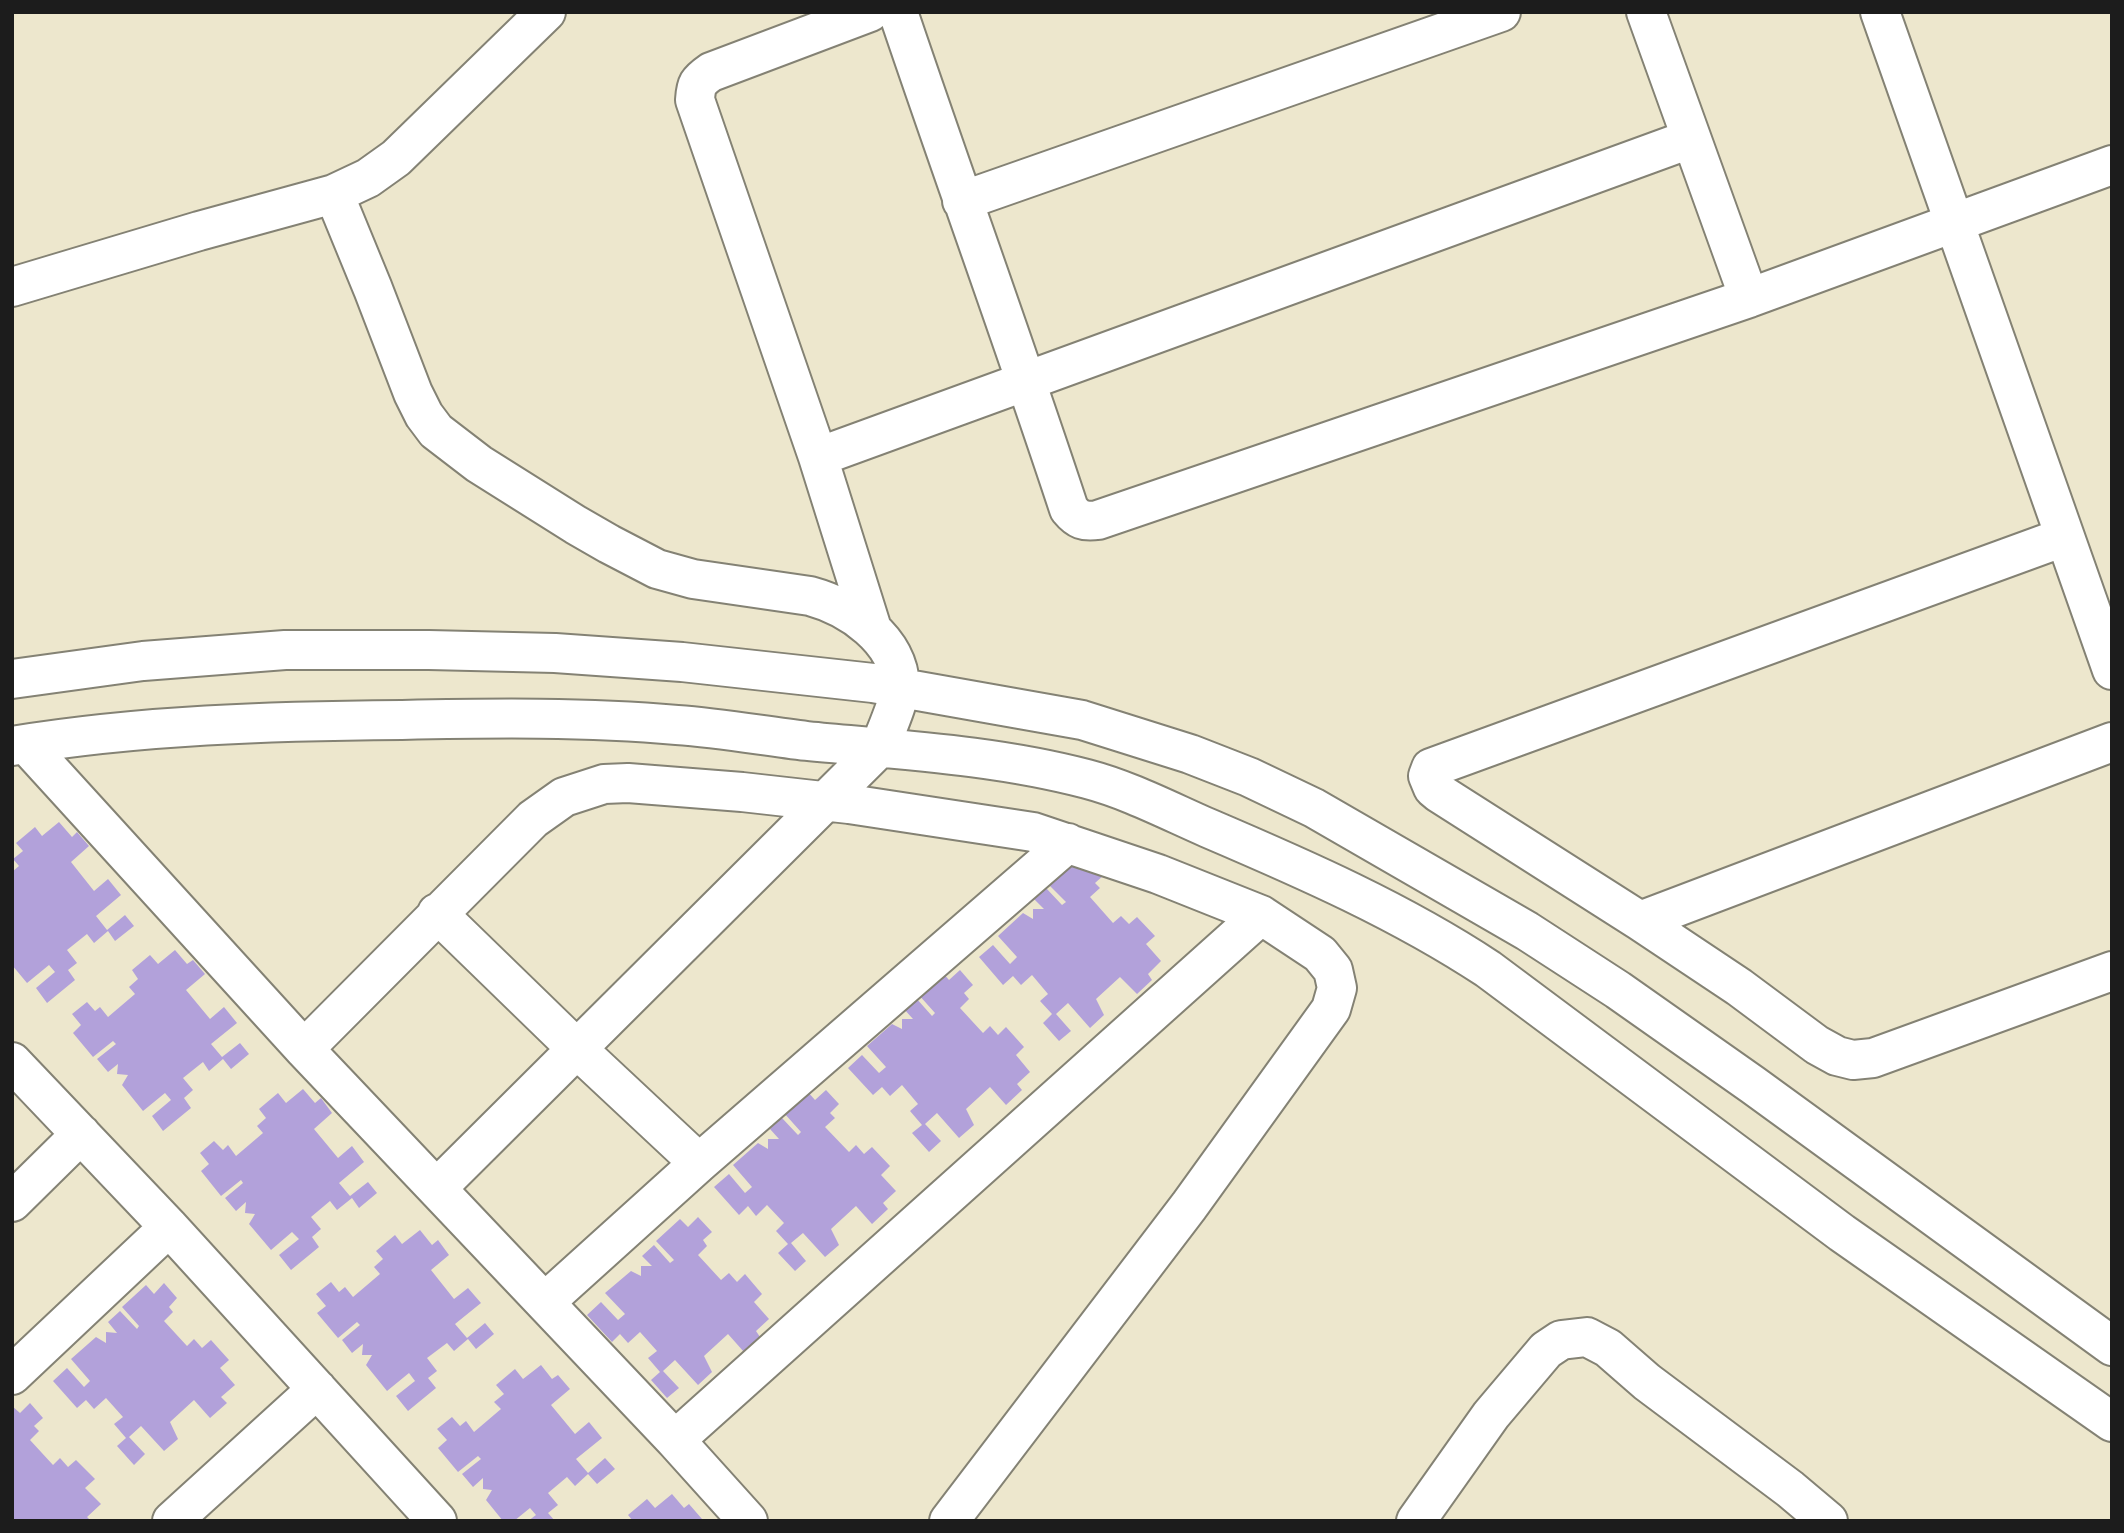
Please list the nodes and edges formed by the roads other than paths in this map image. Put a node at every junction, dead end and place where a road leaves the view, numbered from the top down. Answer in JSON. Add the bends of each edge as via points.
{"nodes":[{"id":1,"x":546,"y":12,"type":"edge"},
{"id":2,"x":870,"y":12,"type":"edge"},
{"id":3,"x":898,"y":12,"type":"edge"},
{"id":4,"x":1501,"y":12,"type":"edge"},
{"id":5,"x":1646,"y":12,"type":"edge"},
{"id":6,"x":1880,"y":12,"type":"edge"},
{"id":7,"x":1690,"y":139,"type":"junction"},
{"id":8,"x":2112,"y":165,"type":"edge"},
{"id":9,"x":334,"y":194,"type":"junction"},
{"id":10,"x":962,"y":201,"type":"junction"},
{"id":11,"x":1954,"y":223,"type":"junction"},
{"id":12,"x":12,"y":287,"type":"edge"},
{"id":13,"x":1749,"y":298,"type":"junction"},
{"id":14,"x":1027,"y":381,"type":"junction"},
{"id":15,"x":818,"y":457,"type":"junction"},
{"id":16,"x":2064,"y":537,"type":"junction"},
{"id":17,"x":872,"y":629,"type":"junction"},
{"id":18,"x":2112,"y":670,"type":"edge"},
{"id":19,"x":12,"y":679,"type":"edge"},
{"id":20,"x":901,"y":688,"type":"junction"},
{"id":21,"x":2112,"y":741,"type":"edge"},
{"id":22,"x":19,"y":745,"type":"edge"},
{"id":23,"x":880,"y":747,"type":"junction"},
{"id":24,"x":823,"y":801,"type":"junction"},
{"id":25,"x":1068,"y":843,"type":"junction"},
{"id":26,"x":437,"y":913,"type":"junction"},
{"id":27,"x":1261,"y":915,"type":"junction"},
{"id":28,"x":1640,"y":921,"type":"junction"},
{"id":29,"x":2112,"y":971,"type":"edge"},
{"id":30,"x":576,"y":1048,"type":"junction"},
{"id":31,"x":304,"y":1049,"type":"junction"},
{"id":32,"x":12,"y":1062,"type":"edge"},
{"id":33,"x":81,"y":1134,"type":"junction"},
{"id":34,"x":699,"y":1163,"type":"junction"},
{"id":35,"x":437,"y":1188,"type":"junction"},
{"id":36,"x":12,"y":1202,"type":"edge"},
{"id":37,"x":169,"y":1227,"type":"junction"},
{"id":38,"x":545,"y":1302,"type":"junction"},
{"id":39,"x":2112,"y":1346,"type":"edge"},
{"id":40,"x":12,"y":1375,"type":"edge"},
{"id":41,"x":317,"y":1389,"type":"junction"},
{"id":42,"x":2112,"y":1423,"type":"edge"},
{"id":43,"x":676,"y":1440,"type":"junction"},
{"id":44,"x":172,"y":1521,"type":"edge"},
{"id":45,"x":437,"y":1521,"type":"edge"},
{"id":46,"x":748,"y":1521,"type":"edge"},
{"id":47,"x":950,"y":1521,"type":"edge"},
{"id":48,"x":1416,"y":1521,"type":"edge"},
{"id":49,"x":1828,"y":1521,"type":"edge"}],
"edges":[{"from":1,"to":9,"type":"street","via":[[396,158]]},
{"from":2,"to":15,"type":"street","via":[[711,72],[696,89],[695,100]]},
{"from":3,"to":10,"type":"street"},
{"from":4,"to":10,"type":"street"},
{"from":5,"to":7,"type":"street"},
{"from":6,"to":11,"type":"street"},
{"from":7,"to":13,"type":"street"},
{"from":7,"to":14,"type":"street"},
{"from":8,"to":11,"type":"street"},
{"from":9,"to":12,"type":"street"},
{"from":9,"to":17,"type":"street","via":[[413,393],[436,431],[576,525],[657,569],[827,601]]},
{"from":10,"to":14,"type":"street"},
{"from":11,"to":13,"type":"street"},
{"from":11,"to":16,"type":"street"},
{"from":13,"to":14,"type":"street","via":[[1087,522],[1069,509]]},
{"from":14,"to":15,"type":"street"},
{"from":15,"to":17,"type":"street"},
{"from":16,"to":18,"type":"street"},
{"from":16,"to":28,"type":"street","via":[[1431,768],[1428,776],[1439,793]]},
{"from":17,"to":20,"type":"street","via":[[897,666]]},
{"from":19,"to":20,"type":"street","via":[[142,661],[272,651],[429,650],[669,661]]},
{"from":20,"to":23,"type":"street"},
{"from":20,"to":39,"type":"street","via":[[1082,720],[1190,754],[1314,808],[1527,931],[1618,990]]},
{"from":21,"to":28,"type":"street"},
{"from":22,"to":23,"type":"street","via":[[189,726],[520,718],[678,725]]},
{"from":22,"to":31,"type":"street"},
{"from":23,"to":24,"type":"street"},
{"from":23,"to":42,"type":"street","via":[[1037,768],[1099,782],[1292,864],[1441,938],[1842,1233]]},
{"from":24,"to":25,"type":"street","via":[[1033,832]]},
{"from":24,"to":26,"type":"street","via":[[628,783],[586,789],[564,797],[533,819]]},
{"from":24,"to":30,"type":"street"},
{"from":25,"to":27,"type":"street"},
{"from":25,"to":34,"type":"street"},
{"from":26,"to":30,"type":"street"},
{"from":26,"to":31,"type":"street"},
{"from":27,"to":43,"type":"street"},
{"from":27,"to":47,"type":"street","via":[[1320,954],[1333,970],[1337,988],[1331,1009],[1189,1206]]},
{"from":28,"to":29,"type":"street","via":[[1817,1045],[1853,1060],[1873,1058]]},
{"from":30,"to":34,"type":"street"},
{"from":30,"to":35,"type":"street"},
{"from":31,"to":35,"type":"street"},
{"from":32,"to":33,"type":"street"},
{"from":33,"to":36,"type":"street"},
{"from":33,"to":37,"type":"street"},
{"from":34,"to":38,"type":"street"},
{"from":35,"to":38,"type":"street"},
{"from":37,"to":40,"type":"street"},
{"from":37,"to":41,"type":"street"},
{"from":38,"to":43,"type":"street"},
{"from":41,"to":44,"type":"street"},
{"from":41,"to":45,"type":"street"},
{"from":43,"to":46,"type":"street"},
{"from":48,"to":49,"type":"street","via":[[1491,1415],[1546,1350],[1561,1340],[1587,1337],[1608,1348]]}]}
